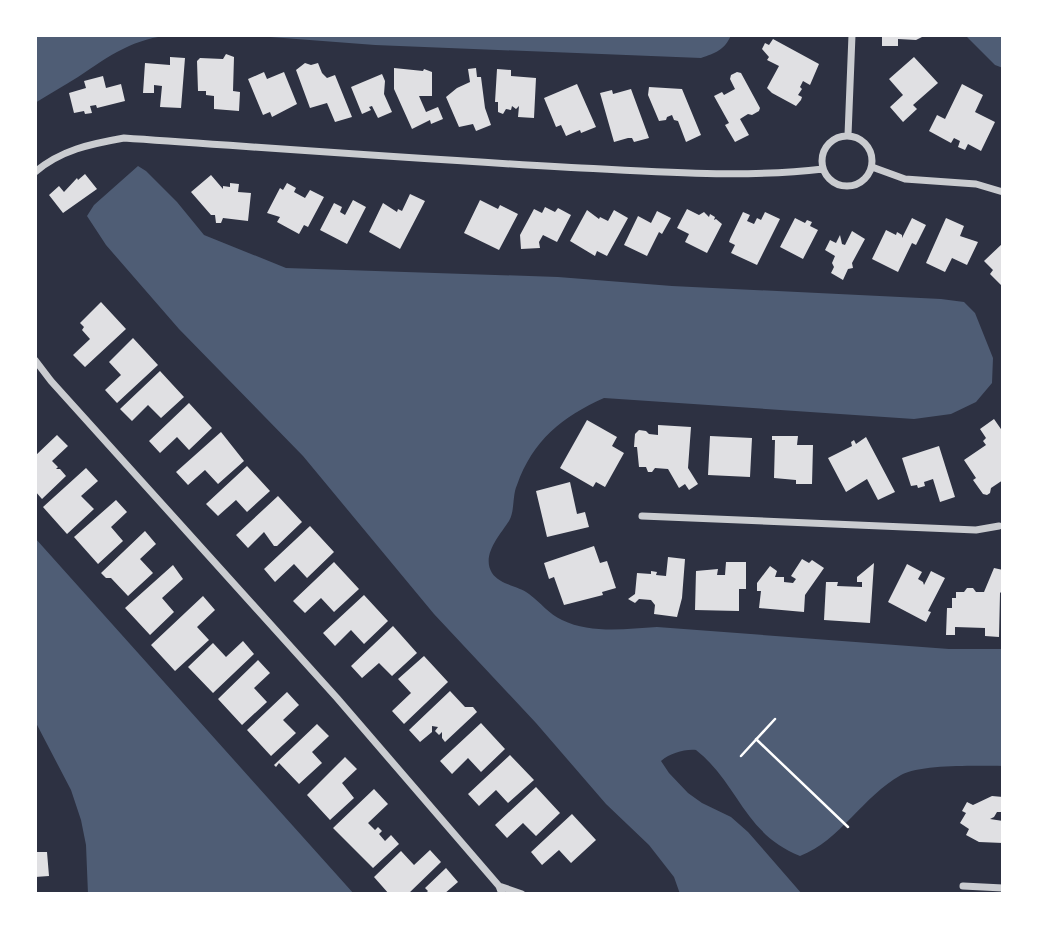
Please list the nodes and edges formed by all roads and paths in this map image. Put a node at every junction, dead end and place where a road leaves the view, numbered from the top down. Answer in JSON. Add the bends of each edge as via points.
{"nodes":[{"id":1,"x":852,"y":35,"type":"edge"},
{"id":2,"x":848,"y":135,"type":"junction"},
{"id":3,"x":872,"y":167,"type":"junction"},
{"id":4,"x":823,"y":169,"type":"junction"},
{"id":5,"x":35,"y":172,"type":"edge"},
{"id":6,"x":1003,"y":192,"type":"edge"},
{"id":7,"x":35,"y":360,"type":"edge"},
{"id":8,"x":35,"y":370,"type":"edge"},
{"id":9,"x":51,"y":381,"type":"junction"},
{"id":10,"x":642,"y":516,"type":"dead end"},
{"id":11,"x":1002,"y":524,"type":"edge"},
{"id":12,"x":775,"y":719,"type":"dead end"},
{"id":13,"x":756,"y":740,"type":"junction"},
{"id":14,"x":741,"y":756,"type":"dead end"},
{"id":15,"x":848,"y":827,"type":"dead end"},
{"id":16,"x":963,"y":886,"type":"dead end"},
{"id":17,"x":1003,"y":888,"type":"edge"},
{"id":18,"x":500,"y":890,"type":"edge"},
{"id":19,"x":522,"y":894,"type":"edge"}],
"edges":[{"from":1,"to":2,"type":"street"},
{"from":2,"to":3,"type":"street","via":[[870,150]]},
{"from":2,"to":4,"type":"street","via":[[837,137],[826,147]]},
{"from":3,"to":4,"type":"street","via":[[863,181],[847,186],[832,181]]},
{"from":3,"to":6,"type":"street","via":[[905,179],[976,184]]},
{"from":4,"to":5,"type":"street","via":[[783,174],[625,170],[124,138],[86,144],[51,159]]},
{"from":7,"to":9,"type":"street"},
{"from":8,"to":9,"type":"street"},
{"from":9,"to":18,"type":"street","via":[[337,698]]},
{"from":10,"to":11,"type":"street","via":[[976,530]]},
{"from":12,"to":13,"type":"path"},
{"from":13,"to":14,"type":"path"},
{"from":13,"to":15,"type":"path"},
{"from":16,"to":17,"type":"street"},
{"from":18,"to":19,"type":"street"}]}
